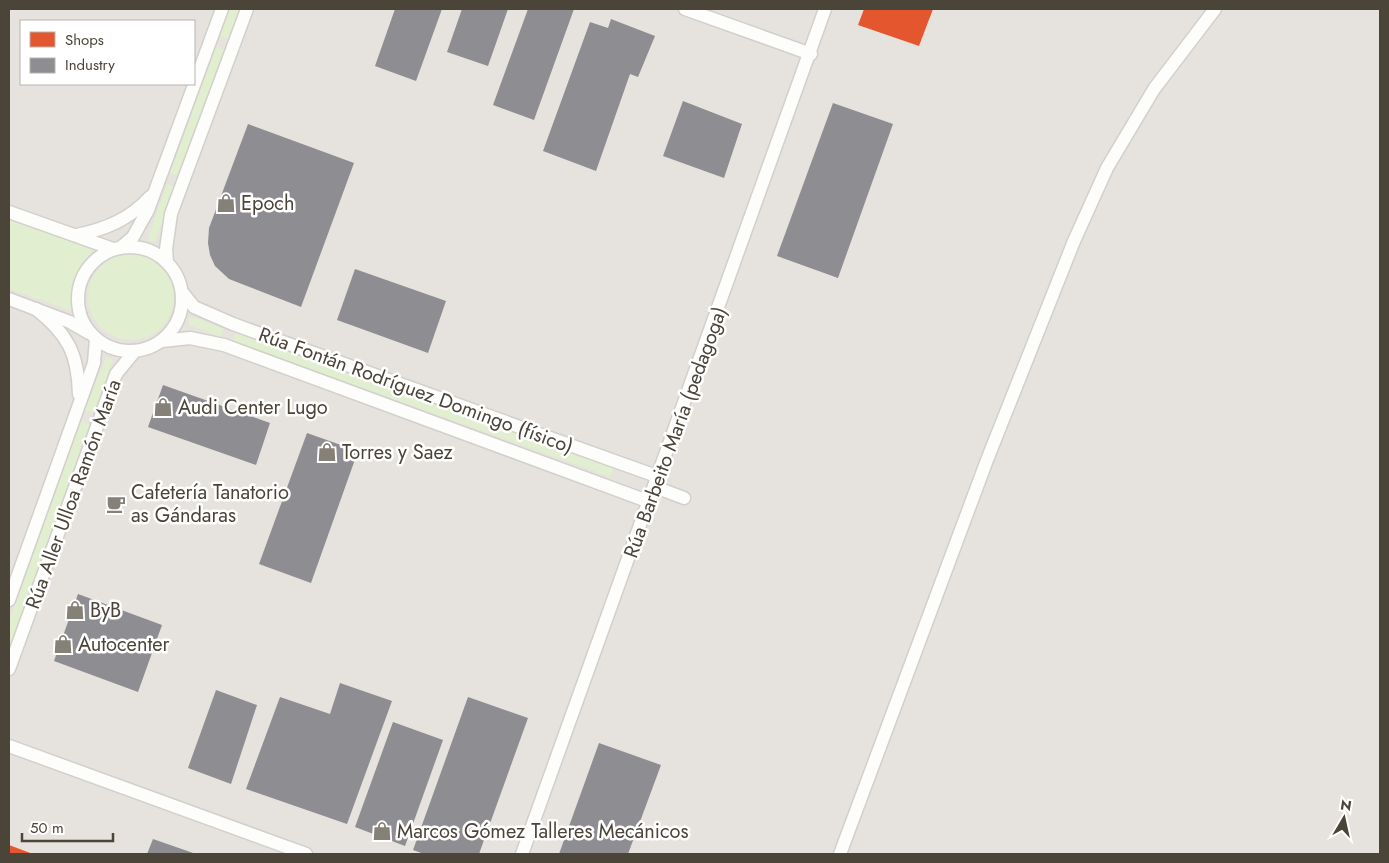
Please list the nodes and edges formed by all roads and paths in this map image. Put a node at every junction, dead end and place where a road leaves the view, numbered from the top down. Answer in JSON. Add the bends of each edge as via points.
{"nodes":[{"id":1,"x":222,"y":9,"type":"edge"},
{"id":2,"x":247,"y":9,"type":"edge"},
{"id":3,"x":685,"y":9,"type":"edge"},
{"id":4,"x":825,"y":9,"type":"edge"},
{"id":5,"x":1215,"y":9,"type":"edge"},
{"id":6,"x":810,"y":54,"type":"junction"},
{"id":7,"x":195,"y":82,"type":"edge"},
{"id":8,"x":194,"y":85,"type":"edge"},
{"id":9,"x":155,"y":191,"type":"junction"},
{"id":10,"x":9,"y":212,"type":"edge"},
{"id":11,"x":75,"y":236,"type":"junction"},
{"id":12,"x":116,"y":248,"type":"junction"},
{"id":13,"x":167,"y":262,"type":"junction"},
{"id":14,"x":182,"y":292,"type":"junction"},
{"id":15,"x":9,"y":298,"type":"edge"},
{"id":16,"x":36,"y":309,"type":"junction"},
{"id":17,"x":93,"y":336,"type":"junction"},
{"id":18,"x":162,"y":341,"type":"junction"},
{"id":19,"x":135,"y":351,"type":"junction"},
{"id":20,"x":80,"y":402,"type":"junction"},
{"id":21,"x":657,"y":482,"type":"junction"},
{"id":22,"x":684,"y":498,"type":"dead end"},
{"id":23,"x":650,"y":502,"type":"junction"},
{"id":24,"x":9,"y":600,"type":"edge"},
{"id":25,"x":9,"y":669,"type":"edge"},
{"id":26,"x":9,"y":746,"type":"edge"},
{"id":27,"x":306,"y":854,"type":"edge"},
{"id":28,"x":522,"y":854,"type":"edge"},
{"id":29,"x":840,"y":854,"type":"edge"}],
"edges":[{"from":1,"to":7,"type":"street"},
{"from":2,"to":13,"type":"street","via":[[171,214]]},
{"from":3,"to":6,"type":"street"},
{"from":4,"to":6,"type":"street","name":"Rúa Barbeito María (pedagoga)"},
{"from":5,"to":29,"type":"street","via":[[1154,89],[1107,168],[1074,241],[987,460]]},
{"from":6,"to":21,"type":"street","name":"Rúa Barbeito María (pedagoga)"},
{"from":8,"to":9,"type":"street"},
{"from":9,"to":11,"type":"street","via":[[137,211],[114,224]]},
{"from":9,"to":12,"type":"street","via":[[133,237]]},
{"from":10,"to":11,"type":"street"},
{"from":11,"to":12,"type":"street"},
{"from":12,"to":13,"type":"street","via":[[137,247],[153,252]]},
{"from":12,"to":17,"type":"street","via":[[92,263],[79,285],[79,310]]},
{"from":13,"to":14,"type":"street"},
{"from":14,"to":18,"type":"street","via":[[176,324]]},
{"from":14,"to":21,"type":"street","name":"Rúa Fontán Rodríguez Domingo (físico)","via":[[194,307],[233,324]]},
{"from":15,"to":16,"type":"street"},
{"from":16,"to":17,"type":"street","via":[[70,322]]},
{"from":16,"to":20,"type":"street","via":[[55,324],[69,344],[79,369]]},
{"from":17,"to":19,"type":"street","name":"Rúa Aller Ulloa Ramón María","via":[[114,349]]},
{"from":17,"to":20,"type":"street","name":"Rúa Aller Ulloa Ramón María","via":[[94,363]]},
{"from":18,"to":19,"type":"street","name":"Rúa Aller Ulloa Ramón María"},
{"from":18,"to":23,"type":"street","name":"Rúa Fontán Rodríguez Domingo (físico)","via":[[190,338],[224,346]]},
{"from":19,"to":25,"type":"street","name":"Rúa Aller Ulloa Ramón María","via":[[116,374]]},
{"from":20,"to":24,"type":"street","name":"Rúa Aller Ulloa Ramón María"},
{"from":21,"to":22,"type":"street","name":"Rúa Fontán Rodríguez Domingo (físico)"},
{"from":21,"to":23,"type":"street","name":"Rúa Barbeito María (pedagoga)"},
{"from":23,"to":28,"type":"street","name":"Rúa Barbeito María (pedagoga)"},
{"from":26,"to":27,"type":"street"}]}
